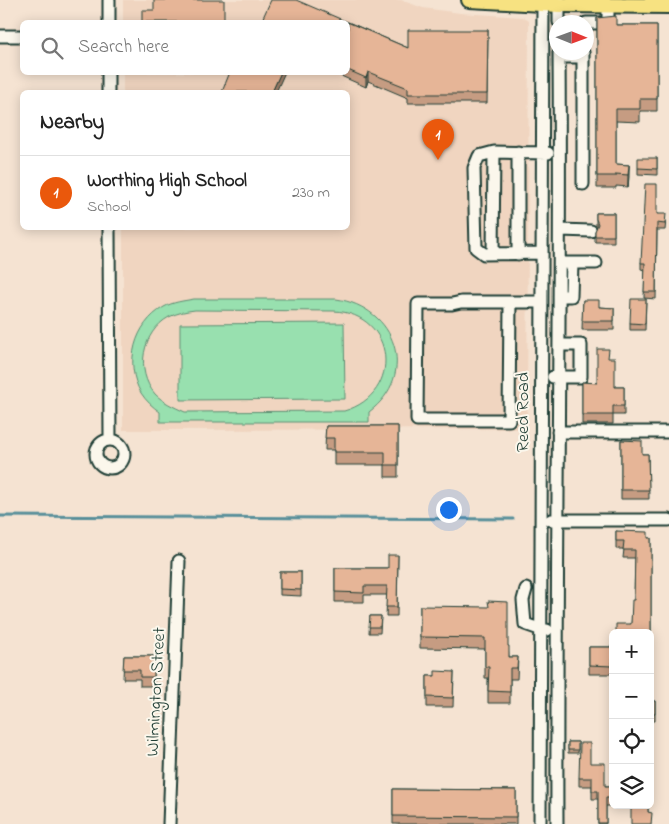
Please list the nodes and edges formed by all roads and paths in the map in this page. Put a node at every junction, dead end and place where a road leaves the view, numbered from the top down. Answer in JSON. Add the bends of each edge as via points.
{"nodes":[{"id":1,"x":109,"y":0,"type":"edge"},
{"id":2,"x":469,"y":0,"type":"edge"},
{"id":3,"x":543,"y":2,"type":"edge"},
{"id":4,"x":559,"y":2,"type":"edge"},
{"id":5,"x":608,"y":6,"type":"junction"},
{"id":6,"x":669,"y":6,"type":"edge"},
{"id":7,"x":559,"y":15,"type":"edge"},
{"id":8,"x":109,"y":20,"type":"edge"},
{"id":9,"x":594,"y":23,"type":"edge"},
{"id":10,"x":0,"y":36,"type":"edge"},
{"id":11,"x":20,"y":36,"type":"edge"},
{"id":12,"x":561,"y":60,"type":"edge"},
{"id":13,"x":581,"y":60,"type":"edge"},
{"id":14,"x":108,"y":75,"type":"edge"},
{"id":15,"x":108,"y":90,"type":"edge"},
{"id":16,"x":571,"y":113,"type":"junction"},
{"id":17,"x":494,"y":152,"type":"junction"},
{"id":18,"x":518,"y":152,"type":"junction"},
{"id":19,"x":543,"y":153,"type":"junction"},
{"id":20,"x":560,"y":154,"type":"junction"},
{"id":21,"x":560,"y":173,"type":"junction"},
{"id":22,"x":109,"y":230,"type":"edge"},
{"id":23,"x":560,"y":230,"type":"junction"},
{"id":24,"x":591,"y":231,"type":"dead end"},
{"id":25,"x":542,"y":253,"type":"junction"},
{"id":26,"x":493,"y":254,"type":"junction"},
{"id":27,"x":518,"y":254,"type":"junction"},
{"id":28,"x":560,"y":263,"type":"junction"},
{"id":29,"x":572,"y":263,"type":"junction"},
{"id":30,"x":596,"y":263,"type":"dead end"},
{"id":31,"x":559,"y":296,"type":"junction"},
{"id":32,"x":510,"y":302,"type":"junction"},
{"id":33,"x":541,"y":302,"type":"junction"},
{"id":34,"x":559,"y":345,"type":"junction"},
{"id":35,"x":541,"y":377,"type":"junction"},
{"id":36,"x":559,"y":377,"type":"junction"},
{"id":37,"x":558,"y":432,"type":"junction"},
{"id":38,"x":669,"y":432,"type":"edge"},
{"id":39,"x":110,"y":440,"type":"dead end"},
{"id":40,"x":541,"y":520,"type":"junction"},
{"id":41,"x":557,"y":520,"type":"junction"},
{"id":42,"x":669,"y":520,"type":"edge"},
{"id":43,"x":179,"y":561,"type":"dead end"},
{"id":44,"x":526,"y":588,"type":"dead end"},
{"id":45,"x":542,"y":630,"type":"junction"},
{"id":46,"x":556,"y":630,"type":"junction"},
{"id":47,"x":540,"y":768,"type":"junction"},
{"id":48,"x":557,"y":768,"type":"junction"},
{"id":49,"x":169,"y":824,"type":"edge"},
{"id":50,"x":540,"y":824,"type":"edge"},
{"id":51,"x":557,"y":824,"type":"edge"}],
"edges":[{"from":1,"to":8,"type":"street"},
{"from":2,"to":3,"type":"main road"},
{"from":3,"to":4,"type":"main road"},
{"from":3,"to":19,"type":"street","name":"Reed Road"},
{"from":4,"to":5,"type":"main road"},
{"from":4,"to":7,"type":"street"},
{"from":5,"to":6,"type":"main road"},
{"from":5,"to":9,"type":"street","via":[[608,23]]},
{"from":10,"to":11,"type":"street"},
{"from":12,"to":16,"type":"street","name":"Reed Road"},
{"from":13,"to":16,"type":"street"},
{"from":14,"to":15,"type":"street"},
{"from":16,"to":20,"type":"street","name":"Reed Road"},
{"from":16,"to":21,"type":"street","via":[[583,178]]},
{"from":17,"to":18,"type":"street"},
{"from":17,"to":26,"type":"street"},
{"from":17,"to":26,"type":"street","via":[[479,156],[474,168],[476,248],[484,254]]},
{"from":18,"to":19,"type":"street"},
{"from":18,"to":27,"type":"street"},
{"from":19,"to":20,"type":"street"},
{"from":19,"to":25,"type":"street","name":"Reed Road"},
{"from":20,"to":21,"type":"street","name":"Reed Road"},
{"from":21,"to":23,"type":"street","name":"Reed Road"},
{"from":22,"to":39,"type":"street"},
{"from":23,"to":24,"type":"street"},
{"from":23,"to":28,"type":"street","name":"Reed Road"},
{"from":25,"to":27,"type":"street"},
{"from":25,"to":33,"type":"street","name":"Reed Road"},
{"from":26,"to":27,"type":"street"},
{"from":28,"to":29,"type":"street"},
{"from":28,"to":31,"type":"street","name":"Reed Road"},
{"from":29,"to":30,"type":"street"},
{"from":29,"to":31,"type":"street","via":[[571,296]]},
{"from":31,"to":34,"type":"street","name":"Reed Road"},
{"from":32,"to":32,"type":"street","via":[[509,420],[418,420],[418,304]]},
{"from":32,"to":33,"type":"street"},
{"from":33,"to":35,"type":"street","name":"Reed Road"},
{"from":34,"to":36,"type":"street","name":"Reed Road"},
{"from":34,"to":36,"type":"street","via":[[581,345],[581,377]]},
{"from":35,"to":36,"type":"street"},
{"from":35,"to":40,"type":"street","name":"Reed Road"},
{"from":36,"to":37,"type":"street","name":"Reed Road"},
{"from":37,"to":38,"type":"street"},
{"from":37,"to":41,"type":"street","name":"Reed Road"},
{"from":40,"to":41,"type":"street"},
{"from":40,"to":45,"type":"street","name":"Reed Road"},
{"from":41,"to":42,"type":"street"},
{"from":41,"to":46,"type":"street","name":"Reed Road"},
{"from":43,"to":49,"type":"street","name":"Wilmington Street"},
{"from":44,"to":45,"type":"street","via":[[523,600],[525,624]]},
{"from":45,"to":46,"type":"street"},
{"from":45,"to":47,"type":"street","name":"Reed Road"},
{"from":46,"to":48,"type":"street","name":"Reed Road"},
{"from":47,"to":48,"type":"street"},
{"from":47,"to":50,"type":"street","name":"Reed Road"},
{"from":48,"to":51,"type":"street","name":"Reed Road"}]}
